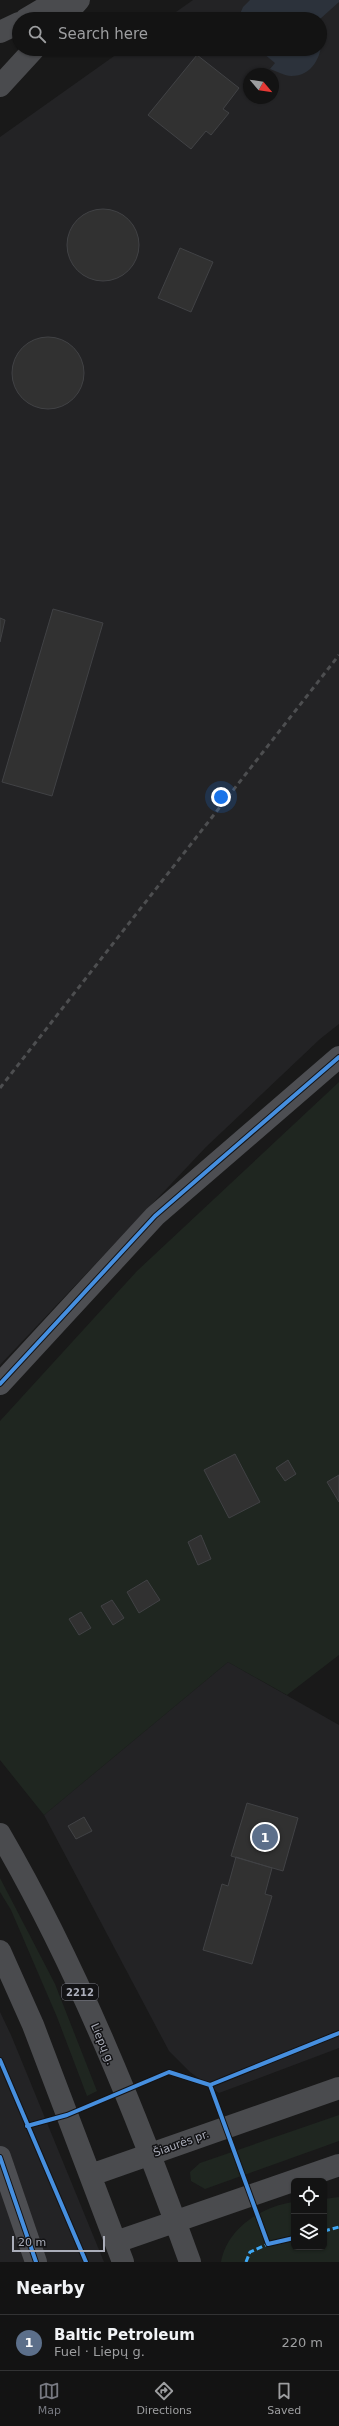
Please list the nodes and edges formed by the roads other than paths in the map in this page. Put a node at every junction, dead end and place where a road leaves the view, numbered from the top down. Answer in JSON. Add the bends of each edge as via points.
{"nodes":[{"id":1,"x":58,"y":0,"type":"edge"},
{"id":2,"x":79,"y":0,"type":"edge"},
{"id":3,"x":38,"y":12,"type":"edge"},
{"id":4,"x":68,"y":12,"type":"edge"},
{"id":5,"x":12,"y":26,"type":"edge"},
{"id":6,"x":0,"y":32,"type":"edge"},
{"id":7,"x":28,"y":56,"type":"edge"},
{"id":8,"x":0,"y":86,"type":"edge"},
{"id":9,"x":339,"y":1057,"type":"edge"},
{"id":10,"x":0,"y":1384,"type":"edge"},
{"id":11,"x":0,"y":1834,"type":"edge"},
{"id":12,"x":0,"y":1951,"type":"edge"},
{"id":13,"x":339,"y":2088,"type":"edge"},
{"id":14,"x":148,"y":2155,"type":"junction"},
{"id":15,"x":0,"y":2157,"type":"edge"},
{"id":16,"x":339,"y":2164,"type":"edge"},
{"id":17,"x":91,"y":2175,"type":"junction"},
{"id":18,"x":175,"y":2220,"type":"junction"},
{"id":19,"x":116,"y":2242,"type":"junction"},
{"id":20,"x":36,"y":2262,"type":"edge"},
{"id":21,"x":123,"y":2262,"type":"edge"},
{"id":22,"x":190,"y":2262,"type":"edge"}],
"edges":[{"from":1,"to":3,"type":"main road"},
{"from":2,"to":4,"type":"main road"},
{"from":5,"to":6,"type":"main road"},
{"from":7,"to":8,"type":"main road"},
{"from":9,"to":10,"type":"street","via":[[155,1216]]},
{"from":11,"to":14,"type":"main road","name":"Liepų g.","number":"2212","via":[[58,1939]]},
{"from":12,"to":17,"type":"main road","via":[[33,2025]]},
{"from":13,"to":14,"type":"main road","name":"Šiaurės pr."},
{"from":14,"to":17,"type":"main road","name":"Šiaurės pr."},
{"from":14,"to":18,"type":"main road","name":"Liepų g.","number":"2212"},
{"from":15,"to":20,"type":"street"},
{"from":16,"to":18,"type":"main road"},
{"from":17,"to":19,"type":"main road"},
{"from":18,"to":19,"type":"main road"},
{"from":18,"to":22,"type":"main road","name":"Liepų g.","number":"2212"},
{"from":19,"to":21,"type":"main road"}]}
